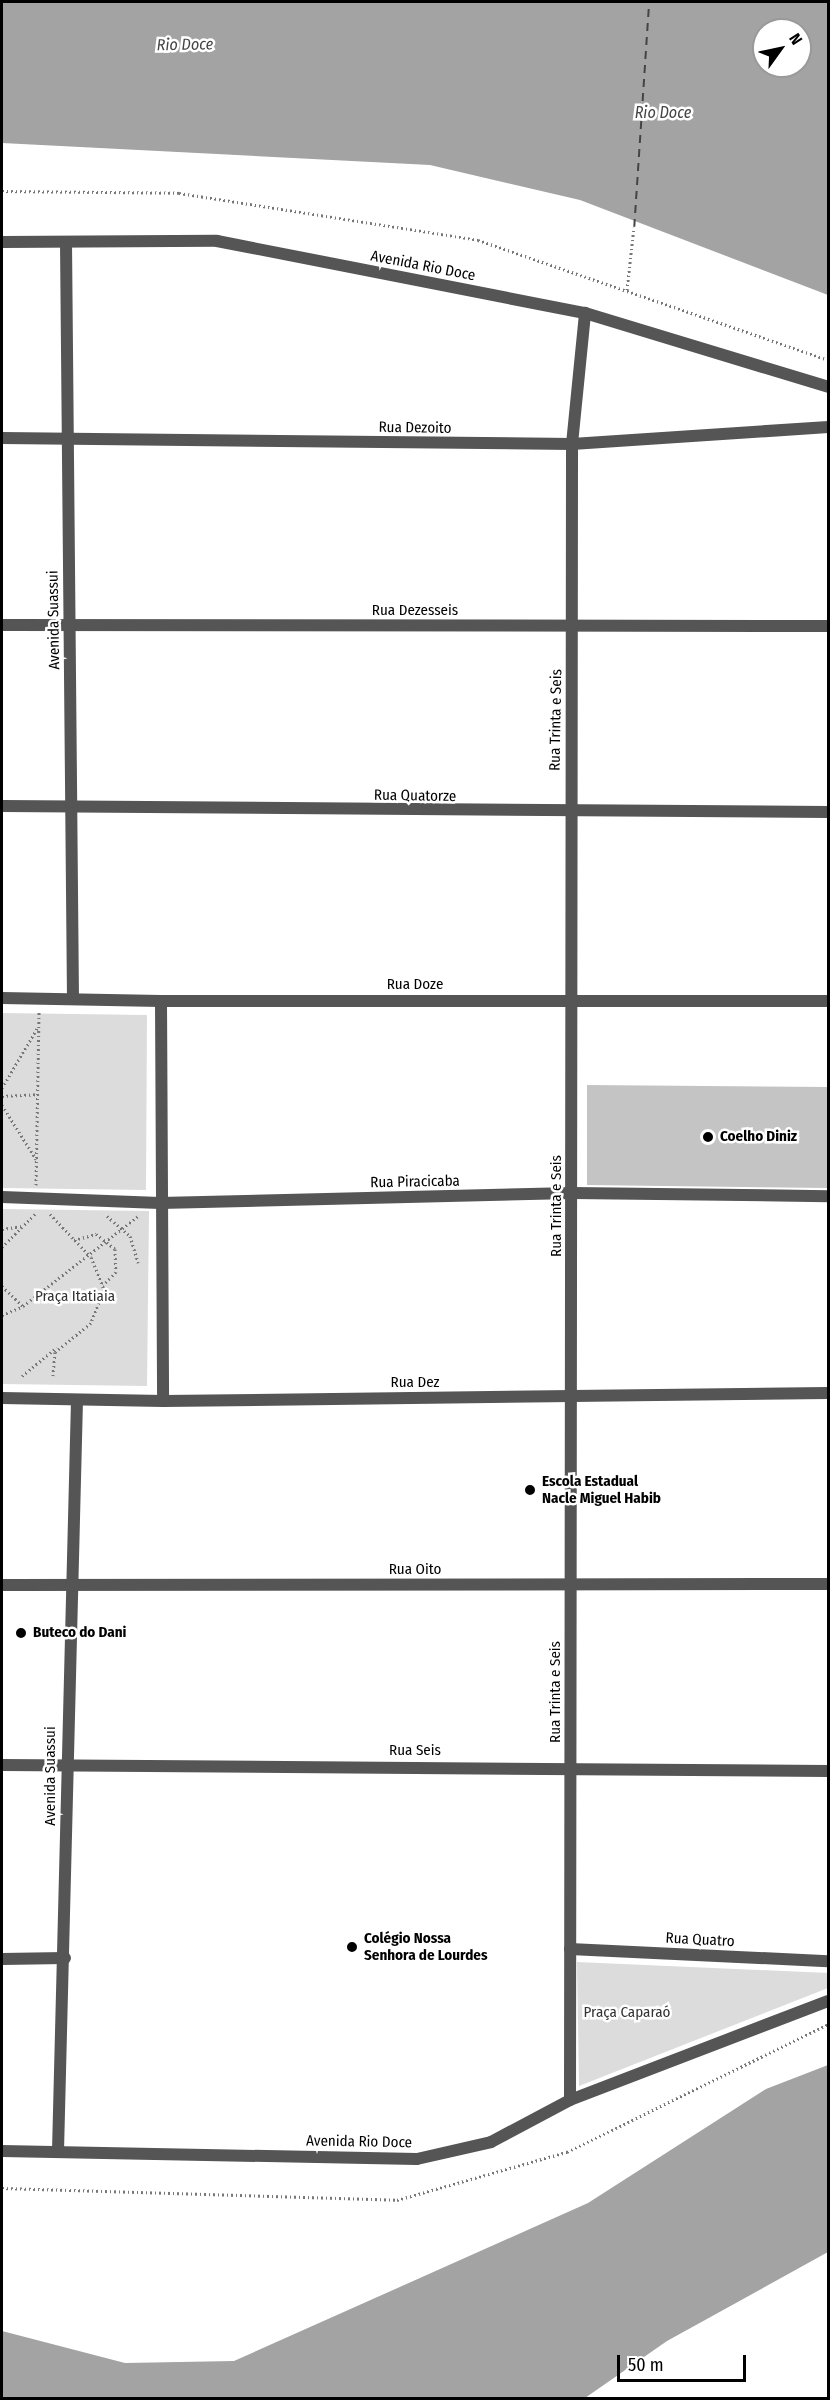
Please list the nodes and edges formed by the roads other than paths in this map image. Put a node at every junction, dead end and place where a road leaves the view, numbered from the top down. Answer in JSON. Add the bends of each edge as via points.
{"nodes":[{"id":1,"x":2,"y":242,"type":"edge"},
{"id":2,"x":66,"y":242,"type":"junction"},
{"id":3,"x":585,"y":313,"type":"junction"},
{"id":4,"x":828,"y":387,"type":"edge"},
{"id":5,"x":828,"y":427,"type":"edge"},
{"id":6,"x":2,"y":438,"type":"edge"},
{"id":7,"x":67,"y":439,"type":"junction"},
{"id":8,"x":573,"y":444,"type":"junction"},
{"id":9,"x":2,"y":625,"type":"edge"},
{"id":10,"x":69,"y":626,"type":"junction"},
{"id":11,"x":573,"y":626,"type":"junction"},
{"id":12,"x":828,"y":626,"type":"edge"},
{"id":13,"x":2,"y":806,"type":"edge"},
{"id":14,"x":70,"y":806,"type":"junction"},
{"id":15,"x":828,"y":812,"type":"edge"},
{"id":16,"x":570,"y":813,"type":"junction"},
{"id":17,"x":2,"y":998,"type":"edge"},
{"id":18,"x":72,"y":998,"type":"junction"},
{"id":19,"x":575,"y":1000,"type":"junction"},
{"id":20,"x":828,"y":1001,"type":"edge"},
{"id":21,"x":161,"y":1002,"type":"junction"},
{"id":22,"x":572,"y":1193,"type":"junction"},
{"id":23,"x":828,"y":1196,"type":"edge"},
{"id":24,"x":2,"y":1197,"type":"edge"},
{"id":25,"x":160,"y":1203,"type":"junction"},
{"id":26,"x":828,"y":1393,"type":"edge"},
{"id":27,"x":572,"y":1397,"type":"junction"},
{"id":28,"x":2,"y":1398,"type":"edge"},
{"id":29,"x":77,"y":1400,"type":"junction"},
{"id":30,"x":163,"y":1401,"type":"junction"},
{"id":31,"x":570,"y":1584,"type":"junction"},
{"id":32,"x":828,"y":1584,"type":"edge"},
{"id":33,"x":2,"y":1586,"type":"edge"},
{"id":34,"x":69,"y":1586,"type":"junction"},
{"id":35,"x":65,"y":1764,"type":"junction"},
{"id":36,"x":2,"y":1765,"type":"edge"},
{"id":37,"x":571,"y":1768,"type":"junction"},
{"id":38,"x":828,"y":1771,"type":"edge"},
{"id":39,"x":570,"y":1949,"type":"junction"},
{"id":40,"x":65,"y":1958,"type":"junction"},
{"id":41,"x":2,"y":1959,"type":"edge"},
{"id":42,"x":828,"y":1961,"type":"edge"},
{"id":43,"x":828,"y":2001,"type":"edge"},
{"id":44,"x":570,"y":2100,"type":"junction"},
{"id":45,"x":2,"y":2151,"type":"edge"},
{"id":46,"x":58,"y":2151,"type":"junction"}],
"edges":[{"from":1,"to":2,"type":"street","name":"Avenida Rio Doce"},
{"from":2,"to":3,"type":"street","name":"Avenida Rio Doce","via":[[217,241]]},
{"from":2,"to":7,"type":"street","name":"Avenida Suassui"},
{"from":3,"to":4,"type":"street","name":"Avenida Rio Doce"},
{"from":3,"to":8,"type":"street","name":"Rua Trinta e Seis"},
{"from":5,"to":8,"type":"street","name":"Rua Dezoito"},
{"from":6,"to":7,"type":"street","name":"Rua Dezoito"},
{"from":7,"to":8,"type":"street","name":"Rua Dezoito"},
{"from":7,"to":10,"type":"street","name":"Avenida Suassui"},
{"from":8,"to":11,"type":"street","name":"Rua Trinta e Seis"},
{"from":9,"to":10,"type":"street","name":"Rua Dezesseis"},
{"from":10,"to":11,"type":"street","name":"Rua Dezesseis"},
{"from":10,"to":14,"type":"street","name":"Avenida Suassui"},
{"from":11,"to":12,"type":"street","name":"Rua Dezesseis"},
{"from":11,"to":16,"type":"street","name":"Rua Trinta e Seis"},
{"from":13,"to":14,"type":"street","name":"Rua Quatorze"},
{"from":14,"to":16,"type":"street","name":"Rua Quatorze"},
{"from":14,"to":18,"type":"street","name":"Avenida Suassui"},
{"from":15,"to":16,"type":"street","name":"Rua Quatorze"},
{"from":16,"to":19,"type":"street","name":"Rua Trinta e Seis"},
{"from":17,"to":18,"type":"street","name":"Rua Doze"},
{"from":18,"to":21,"type":"street","name":"Rua Doze"},
{"from":19,"to":20,"type":"street","name":"Rua Doze"},
{"from":19,"to":21,"type":"street","name":"Rua Doze"},
{"from":19,"to":22,"type":"street","name":"Rua Trinta e Seis"},
{"from":21,"to":25,"type":"street"},
{"from":22,"to":23,"type":"street","name":"Rua Piracicaba"},
{"from":22,"to":25,"type":"street","name":"Rua Piracicaba"},
{"from":22,"to":27,"type":"street","name":"Rua Trinta e Seis"},
{"from":24,"to":25,"type":"street","name":"Rua Piracicaba"},
{"from":25,"to":30,"type":"street"},
{"from":26,"to":27,"type":"street","name":"Rua Dez"},
{"from":27,"to":30,"type":"street","name":"Rua Dez"},
{"from":27,"to":31,"type":"street","name":"Rua Trinta e Seis"},
{"from":28,"to":29,"type":"street","name":"Rua Dez"},
{"from":29,"to":30,"type":"street","name":"Rua Dez"},
{"from":29,"to":34,"type":"street","name":"Avenida Suassui"},
{"from":31,"to":32,"type":"street","name":"Rua Oito"},
{"from":31,"to":34,"type":"street","name":"Rua Oito"},
{"from":31,"to":37,"type":"street","name":"Rua Trinta e Seis"},
{"from":33,"to":34,"type":"street","name":"Rua Oito"},
{"from":34,"to":35,"type":"street","name":"Avenida Suassui"},
{"from":35,"to":36,"type":"street","name":"Rua Seis"},
{"from":35,"to":37,"type":"street","name":"Rua Seis"},
{"from":35,"to":40,"type":"street","name":"Avenida Suassui"},
{"from":37,"to":38,"type":"street","name":"Rua Seis"},
{"from":37,"to":39,"type":"street","name":"Rua Trinta e Seis"},
{"from":39,"to":42,"type":"street","name":"Rua Quatro"},
{"from":39,"to":44,"type":"street","name":"Rua Trinta e Seis"},
{"from":40,"to":41,"type":"street"},
{"from":40,"to":46,"type":"street","name":"Avenida Suassui"},
{"from":43,"to":44,"type":"street","name":"Avenida Rio Doce"},
{"from":44,"to":46,"type":"street","name":"Avenida Rio Doce","via":[[490,2142],[417,2159]]},
{"from":45,"to":46,"type":"street","name":"Avenida Rio Doce"}]}
